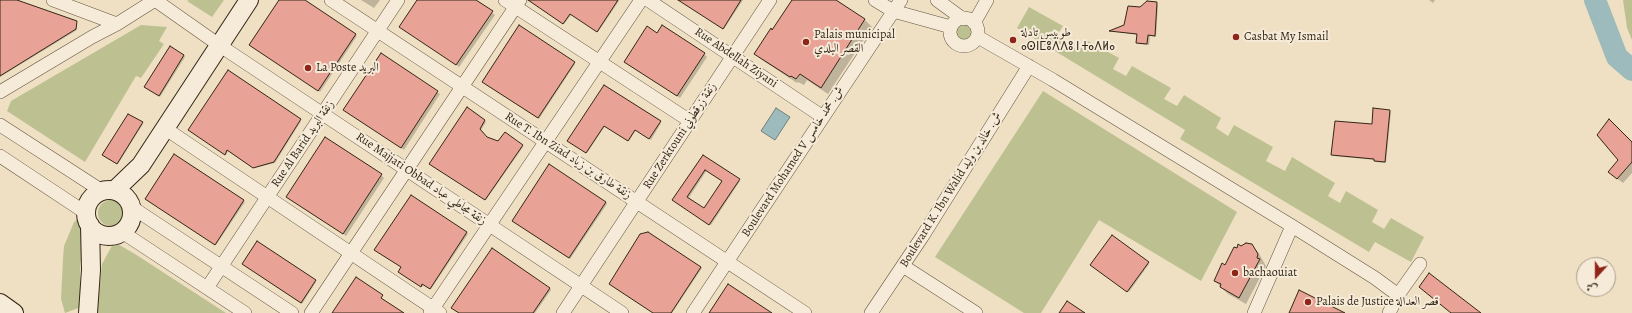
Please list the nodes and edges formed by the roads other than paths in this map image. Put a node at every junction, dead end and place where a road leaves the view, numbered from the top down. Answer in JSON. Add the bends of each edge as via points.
{"nodes":[{"id":1,"x":53,"y":0,"type":"edge"},
{"id":2,"x":155,"y":0,"type":"edge"},
{"id":3,"x":249,"y":0,"type":"edge"},
{"id":4,"x":331,"y":0,"type":"edge"},
{"id":5,"x":398,"y":0,"type":"edge"},
{"id":6,"x":641,"y":0,"type":"edge"},
{"id":7,"x":648,"y":0,"type":"edge"},
{"id":8,"x":770,"y":0,"type":"edge"},
{"id":9,"x":875,"y":0,"type":"edge"},
{"id":10,"x":901,"y":0,"type":"edge"},
{"id":11,"x":937,"y":0,"type":"edge"},
{"id":12,"x":987,"y":0,"type":"edge"},
{"id":13,"x":514,"y":2,"type":"edge"},
{"id":14,"x":893,"y":11,"type":"junction"},
{"id":15,"x":968,"y":21,"type":"junction"},
{"id":16,"x":117,"y":24,"type":"junction"},
{"id":17,"x":951,"y":28,"type":"junction"},
{"id":18,"x":378,"y":31,"type":"junction"},
{"id":19,"x":978,"y":37,"type":"junction"},
{"id":20,"x":219,"y":45,"type":"junction"},
{"id":21,"x":732,"y":56,"type":"junction"},
{"id":22,"x":599,"y":62,"type":"junction"},
{"id":23,"x":1029,"y":66,"type":"junction"},
{"id":24,"x":462,"y":87,"type":"junction"},
{"id":25,"x":0,"y":92,"type":"edge"},
{"id":26,"x":322,"y":114,"type":"junction"},
{"id":27,"x":823,"y":117,"type":"junction"},
{"id":28,"x":690,"y":121,"type":"junction"},
{"id":29,"x":0,"y":125,"type":"edge"},
{"id":30,"x":166,"y":129,"type":"junction"},
{"id":31,"x":545,"y":142,"type":"junction"},
{"id":32,"x":0,"y":156,"type":"edge"},
{"id":33,"x":141,"y":165,"type":"junction"},
{"id":34,"x":407,"y":170,"type":"junction"},
{"id":35,"x":108,"y":190,"type":"junction"},
{"id":36,"x":268,"y":197,"type":"junction"},
{"id":37,"x":637,"y":202,"type":"junction"},
{"id":38,"x":131,"y":205,"type":"junction"},
{"id":39,"x":88,"y":219,"type":"junction"},
{"id":40,"x":489,"y":225,"type":"junction"},
{"id":41,"x":1292,"y":226,"type":"junction"},
{"id":42,"x":114,"y":234,"type":"junction"},
{"id":43,"x":351,"y":253,"type":"junction"},
{"id":44,"x":727,"y":262,"type":"junction"},
{"id":45,"x":1420,"y":264,"type":"dead end"},
{"id":46,"x":903,"y":266,"type":"junction"},
{"id":47,"x":222,"y":267,"type":"junction"},
{"id":48,"x":91,"y":270,"type":"junction"},
{"id":49,"x":581,"y":286,"type":"junction"},
{"id":50,"x":207,"y":288,"type":"junction"},
{"id":51,"x":1398,"y":295,"type":"junction"},
{"id":52,"x":0,"y":303,"type":"edge"},
{"id":53,"x":788,"y":308,"type":"edge"},
{"id":54,"x":434,"y":312,"type":"edge"},
{"id":55,"x":14,"y":313,"type":"edge"},
{"id":56,"x":88,"y":313,"type":"edge"},
{"id":57,"x":245,"y":313,"type":"edge"},
{"id":58,"x":292,"y":313,"type":"edge"},
{"id":59,"x":311,"y":313,"type":"edge"},
{"id":60,"x":563,"y":313,"type":"edge"},
{"id":61,"x":622,"y":313,"type":"edge"},
{"id":62,"x":693,"y":313,"type":"edge"},
{"id":63,"x":805,"y":313,"type":"edge"},
{"id":64,"x":871,"y":313,"type":"edge"},
{"id":65,"x":976,"y":313,"type":"edge"},
{"id":66,"x":1254,"y":313,"type":"edge"},
{"id":67,"x":1389,"y":313,"type":"edge"}],
"edges":[{"from":1,"to":16,"type":"street"},
{"from":2,"to":16,"type":"street"},
{"from":2,"to":20,"type":"street","name":"Rue Majjati Obbad زنقة مجاطي عباد"},
{"from":3,"to":20,"type":"main road"},
{"from":4,"to":18,"type":"street","name":"Rue T. Ibn Ziad زنقة طارق بن زياد"},
{"from":5,"to":18,"type":"street","name":"Rue Al Barid زنقة البريد"},
{"from":6,"to":22,"type":"street"},
{"from":7,"to":21,"type":"street","name":"Rue Abdellah Ziyani"},
{"from":8,"to":21,"type":"street","name":"Rue Zerktouni زنقة زرقطوني"},
{"from":9,"to":14,"type":"street"},
{"from":10,"to":14,"type":"street","name":"Boulevard Mohamed V ش. محمد خامس"},
{"from":11,"to":15,"type":"street"},
{"from":12,"to":15,"type":"street"},
{"from":13,"to":22,"type":"street"},
{"from":13,"to":24,"type":"street"},
{"from":14,"to":17,"type":"street"},
{"from":14,"to":27,"type":"street","name":"Boulevard Mohamed V ش. محمد خامس"},
{"from":15,"to":17,"type":"street","via":[[954,23]]},
{"from":15,"to":19,"type":"street","via":[[978,29]]},
{"from":16,"to":25,"type":"street"},
{"from":17,"to":19,"type":"street","via":[[951,36],[959,45],[972,44]]},
{"from":18,"to":24,"type":"street","name":"Rue T. Ibn Ziad زنقة طارق بن زياد"},
{"from":18,"to":26,"type":"street","name":"Rue Al Barid زنقة البريد"},
{"from":19,"to":23,"type":"street"},
{"from":20,"to":26,"type":"street","name":"Rue Majjati Obbad زنقة مجاطي عباد"},
{"from":20,"to":30,"type":"main road"},
{"from":21,"to":27,"type":"street","name":"Rue Abdellah Ziyani"},
{"from":21,"to":28,"type":"street","name":"Rue Zerktouni زنقة زرقطوني"},
{"from":22,"to":28,"type":"street"},
{"from":22,"to":31,"type":"street"},
{"from":23,"to":41,"type":"street"},
{"from":23,"to":46,"type":"street","name":"Boulevard K. Ibn Walid ش. خالد بن وليد"},
{"from":24,"to":31,"type":"street","name":"Rue T. Ibn Ziad زنقة طارق بن زياد"},
{"from":24,"to":34,"type":"street"},
{"from":26,"to":34,"type":"street","name":"Rue Majjati Obbad زنقة مجاطي عباد"},
{"from":26,"to":36,"type":"street","name":"Rue Al Barid زنقة البريد"},
{"from":27,"to":44,"type":"street","name":"Boulevard Mohamed V ش. محمد خامس"},
{"from":28,"to":37,"type":"street","name":"Rue Zerktouni زنقة زرقطوني"},
{"from":29,"to":35,"type":"street"},
{"from":30,"to":33,"type":"main road"},
{"from":30,"to":36,"type":"street"},
{"from":31,"to":37,"type":"street","name":"Rue T. Ibn Ziad زنقة طارق بن زياد"},
{"from":31,"to":40,"type":"street"},
{"from":32,"to":39,"type":"street"},
{"from":33,"to":35,"type":"main road"},
{"from":33,"to":38,"type":"main road"},
{"from":34,"to":40,"type":"street","name":"Rue Majjati Obbad زنقة مجاطي عباد"},
{"from":34,"to":43,"type":"street"},
{"from":35,"to":38,"type":"main road","via":[[126,196]]},
{"from":35,"to":39,"type":"main road","via":[[92,197],[87,207]]},
{"from":36,"to":43,"type":"street"},
{"from":36,"to":47,"type":"street","name":"Rue Al Barid زنقة البريد"},
{"from":37,"to":44,"type":"street","name":"Rue T. Ibn Ziad زنقة طارق بن زياد"},
{"from":37,"to":49,"type":"street","name":"Rue Zerktouni زنقة زرقطوني"},
{"from":38,"to":42,"type":"main road","via":[[131,222],[128,228]]},
{"from":38,"to":47,"type":"street"},
{"from":39,"to":42,"type":"main road","via":[[100,234]]},
{"from":39,"to":48,"type":"main road"},
{"from":40,"to":49,"type":"street","name":"Rue Majjati Obbad زنقة مجاطي عباد"},
{"from":40,"to":54,"type":"street"},
{"from":41,"to":51,"type":"street"},
{"from":41,"to":66,"type":"street"},
{"from":42,"to":48,"type":"main road"},
{"from":42,"to":50,"type":"street"},
{"from":43,"to":54,"type":"street"},
{"from":43,"to":59,"type":"street"},
{"from":44,"to":53,"type":"street","name":"Rue T. Ibn Ziad زنقة طارق بن زياد"},
{"from":44,"to":62,"type":"street","name":"Boulevard Mohamed V ش. محمد خامس"},
{"from":45,"to":51,"type":"street"},
{"from":46,"to":64,"type":"street","name":"Boulevard K. Ibn Walid ش. خالد بن وليد"},
{"from":46,"to":65,"type":"street"},
{"from":47,"to":50,"type":"street","name":"Rue Al Barid زنقة البريد"},
{"from":47,"to":58,"type":"street"},
{"from":48,"to":56,"type":"main road"},
{"from":49,"to":60,"type":"street","name":"Rue Zerktouni زنقة زرقطوني"},
{"from":49,"to":61,"type":"street","name":"Rue Majjati Obbad زنقة مجاطي عباد"},
{"from":50,"to":57,"type":"street"},
{"from":51,"to":67,"type":"street"},
{"from":52,"to":55,"type":"main road"},
{"from":53,"to":63,"type":"street","name":"Rue T. Ibn Ziad زنقة طارق بن زياد"}]}
